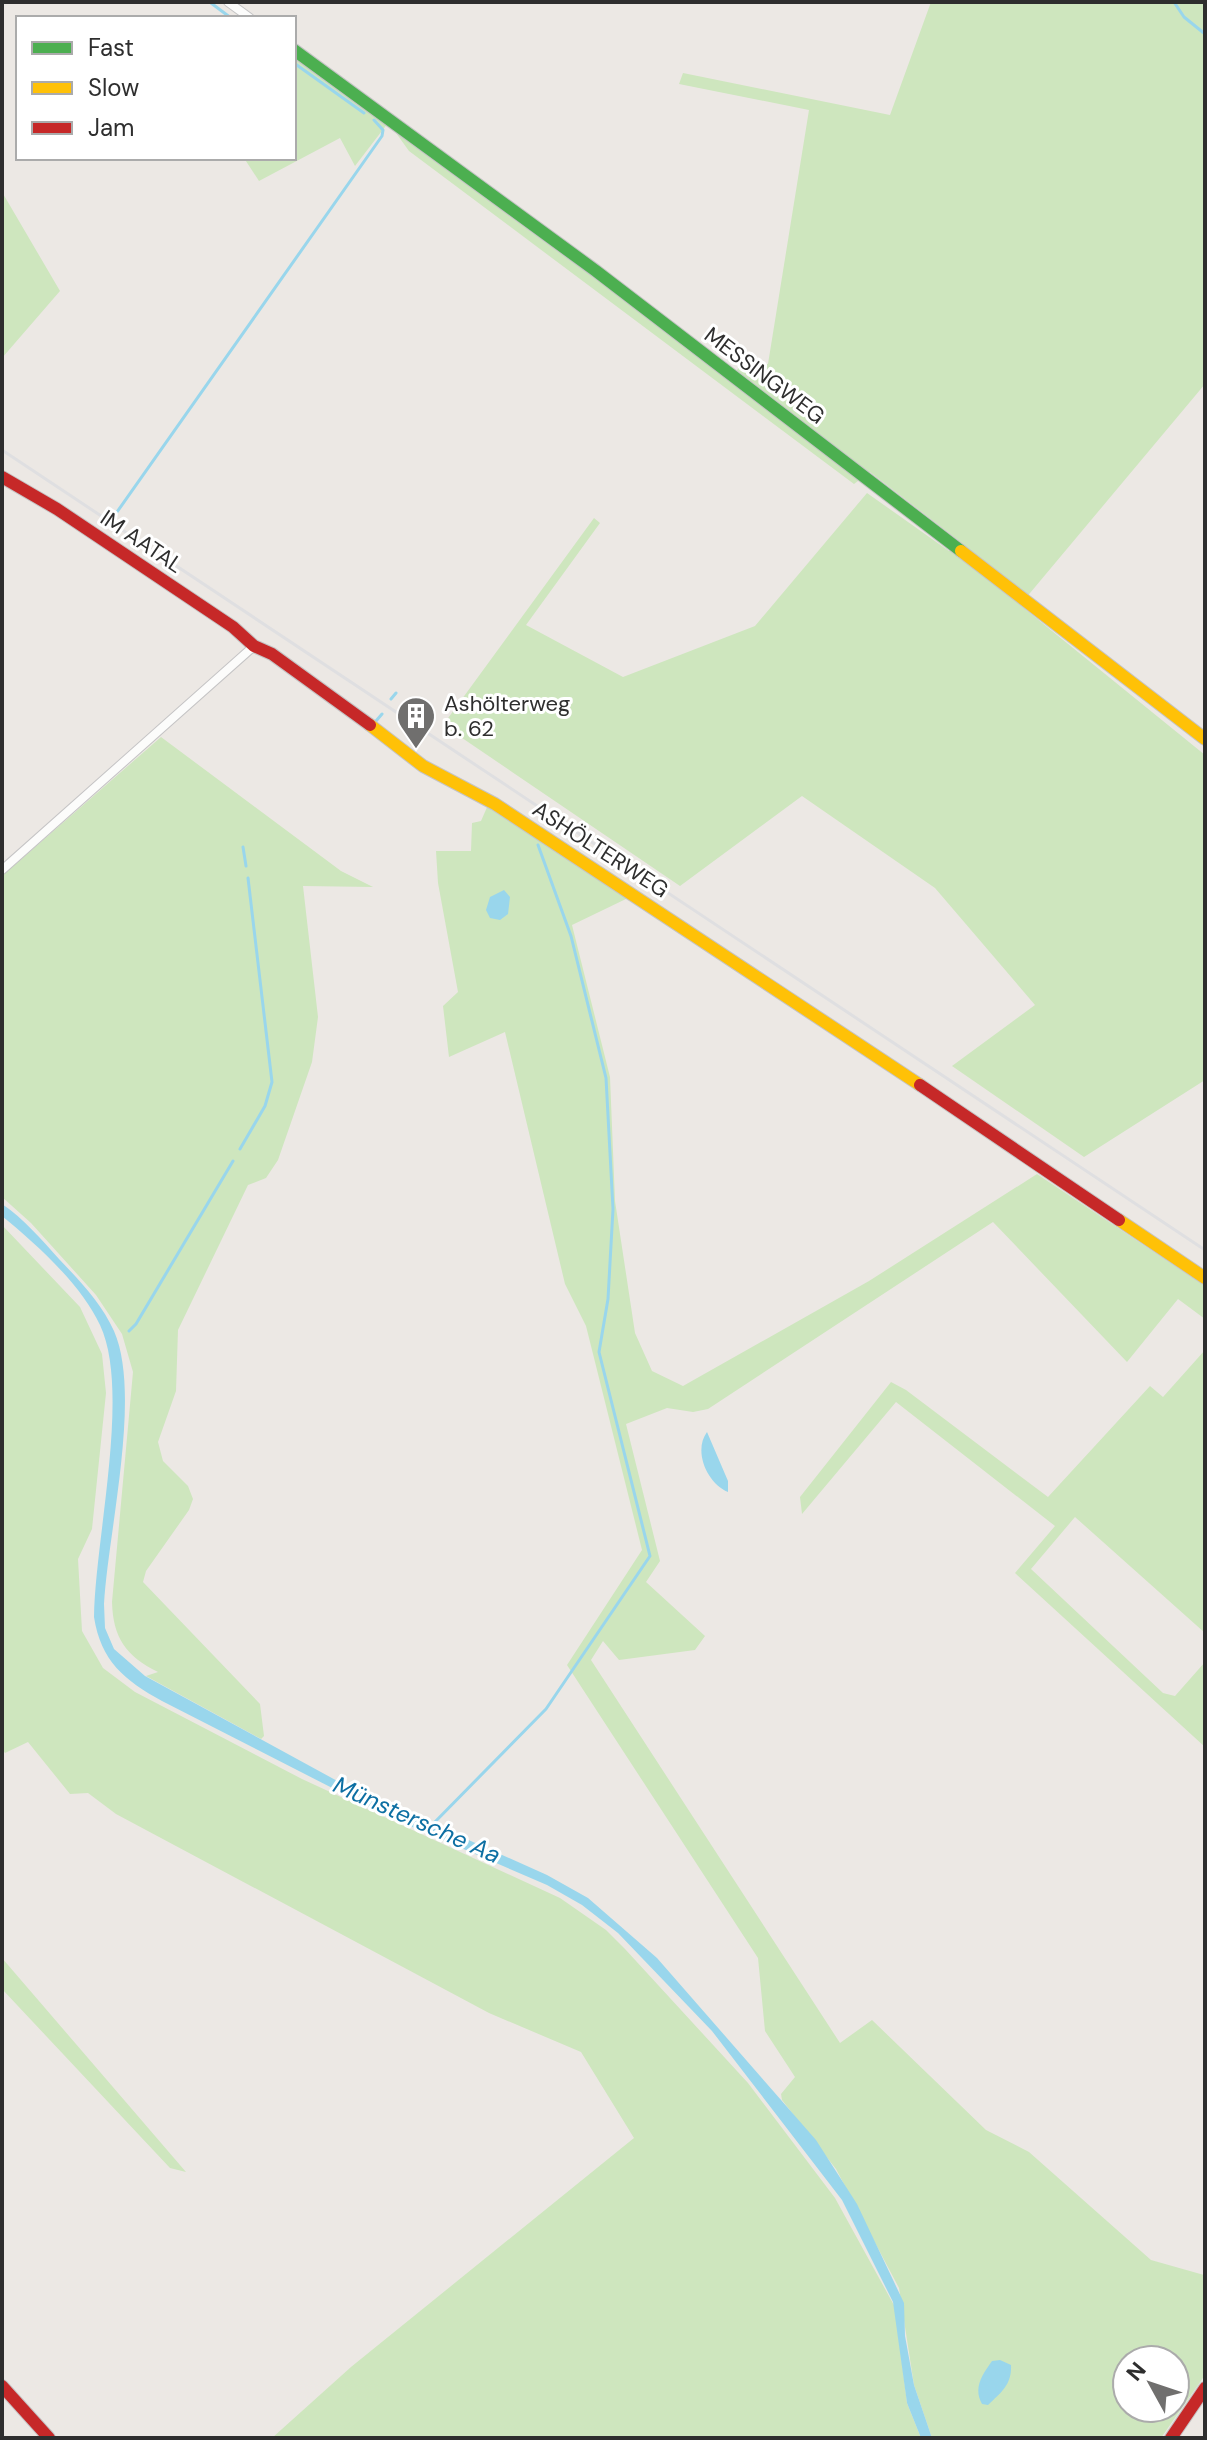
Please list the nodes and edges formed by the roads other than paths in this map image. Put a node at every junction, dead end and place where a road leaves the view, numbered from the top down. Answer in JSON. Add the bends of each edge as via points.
{"nodes":[{"id":1,"x":228,"y":2,"type":"edge"},
{"id":2,"x":247,"y":16,"type":"edge"},
{"id":3,"x":296,"y":51,"type":"edge"},
{"id":4,"x":2,"y":477,"type":"edge"},
{"id":5,"x":254,"y":646,"type":"junction"},
{"id":6,"x":1205,"y":739,"type":"edge"},
{"id":7,"x":2,"y":870,"type":"edge"},
{"id":8,"x":1205,"y":1278,"type":"edge"},
{"id":9,"x":2,"y":2386,"type":"edge"},
{"id":10,"x":1205,"y":2388,"type":"edge"},
{"id":11,"x":49,"y":2438,"type":"edge"},
{"id":12,"x":1171,"y":2438,"type":"edge"}],
"edges":[{"from":1,"to":2,"type":"street"},
{"from":3,"to":6,"type":"street","name":"MESSINGWEG","via":[[596,271]]},
{"from":4,"to":5,"type":"street","name":"IM AATAL","via":[[140,564]]},
{"from":5,"to":7,"type":"street"},
{"from":5,"to":8,"type":"street","name":"ASHÖLTERWEG","via":[[347,707],[423,766],[495,804],[720,950]]},
{"from":9,"to":11,"type":"street"},
{"from":10,"to":12,"type":"street"}]}
